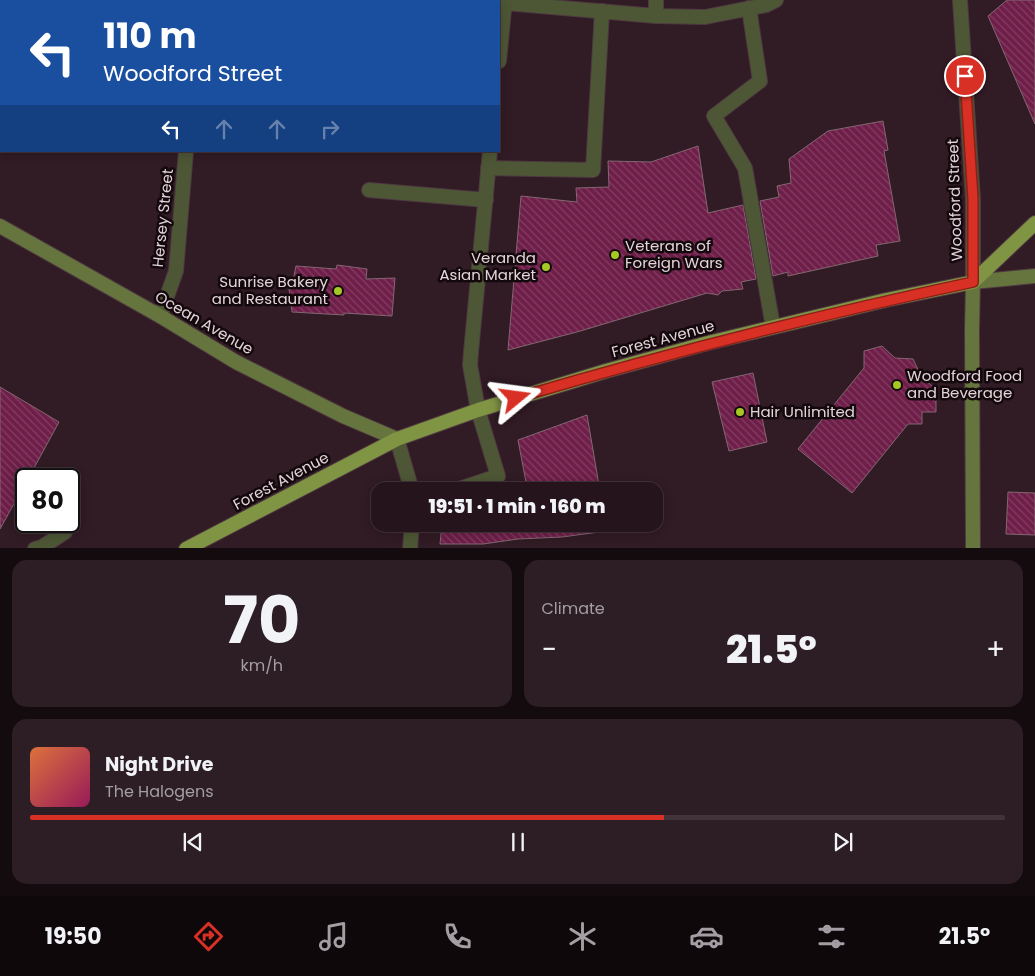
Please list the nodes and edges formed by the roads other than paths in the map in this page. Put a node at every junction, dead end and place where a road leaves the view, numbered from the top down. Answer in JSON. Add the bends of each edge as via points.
{"nodes":[{"id":1,"x":656,"y":0,"type":"edge"},
{"id":2,"x":776,"y":0,"type":"edge"},
{"id":3,"x":960,"y":0,"type":"edge"},
{"id":4,"x":505,"y":1,"type":"edge"},
{"id":5,"x":749,"y":8,"type":"junction"},
{"id":6,"x":602,"y":11,"type":"junction"},
{"id":7,"x":656,"y":16,"type":"junction"},
{"id":8,"x":500,"y":51,"type":"edge"},
{"id":9,"x":186,"y":152,"type":"edge"},
{"id":10,"x":490,"y":152,"type":"edge"},
{"id":11,"x":488,"y":168,"type":"junction"},
{"id":12,"x":369,"y":190,"type":"dead end"},
{"id":13,"x":486,"y":200,"type":"junction"},
{"id":14,"x":1035,"y":223,"type":"edge"},
{"id":15,"x":0,"y":226,"type":"edge"},
{"id":16,"x":1035,"y":276,"type":"edge"},
{"id":17,"x":973,"y":282,"type":"junction"},
{"id":18,"x":160,"y":316,"type":"junction"},
{"id":19,"x":773,"y":327,"type":"junction"},
{"id":20,"x":478,"y":410,"type":"junction"},
{"id":21,"x":397,"y":439,"type":"junction"},
{"id":22,"x":409,"y":482,"type":"edge"},
{"id":23,"x":480,"y":482,"type":"edge"},
{"id":24,"x":411,"y":532,"type":"edge"},
{"id":25,"x":63,"y":533,"type":"edge"},
{"id":26,"x":35,"y":548,"type":"edge"},
{"id":27,"x":186,"y":548,"type":"edge"},
{"id":28,"x":410,"y":548,"type":"edge"},
{"id":29,"x":973,"y":548,"type":"edge"}],
"edges":[{"from":1,"to":7,"type":"street"},
{"from":2,"to":5,"type":"street"},
{"from":3,"to":17,"type":"street","name":"Woodford Street","via":[[973,199]]},
{"from":4,"to":6,"type":"street"},
{"from":4,"to":8,"type":"street"},
{"from":5,"to":7,"type":"street","via":[[705,17]]},
{"from":5,"to":19,"type":"street","via":[[760,82],[714,116],[745,168]]},
{"from":6,"to":7,"type":"street"},
{"from":6,"to":11,"type":"street","via":[[593,170]]},
{"from":9,"to":18,"type":"street","name":"Hersey Street","via":[[176,271]]},
{"from":10,"to":11,"type":"street"},
{"from":11,"to":13,"type":"street"},
{"from":12,"to":13,"type":"street"},
{"from":13,"to":20,"type":"street","via":[[470,365]]},
{"from":14,"to":17,"type":"highway"},
{"from":15,"to":18,"type":"main road","name":"Ocean Avenue"},
{"from":16,"to":17,"type":"main road"},
{"from":17,"to":19,"type":"highway","name":"Forest Avenue"},
{"from":17,"to":29,"type":"main road","name":"Woodford Street"},
{"from":18,"to":21,"type":"main road","name":"Ocean Avenue","via":[[236,362],[343,416]]},
{"from":19,"to":20,"type":"highway","name":"Forest Avenue","via":[[606,371]]},
{"from":20,"to":21,"type":"highway","name":"Forest Avenue"},
{"from":20,"to":23,"type":"street","via":[[498,476]]},
{"from":21,"to":22,"type":"street"},
{"from":21,"to":27,"type":"highway","name":"Forest Avenue"},
{"from":24,"to":28,"type":"street"},
{"from":25,"to":26,"type":"street"}]}
